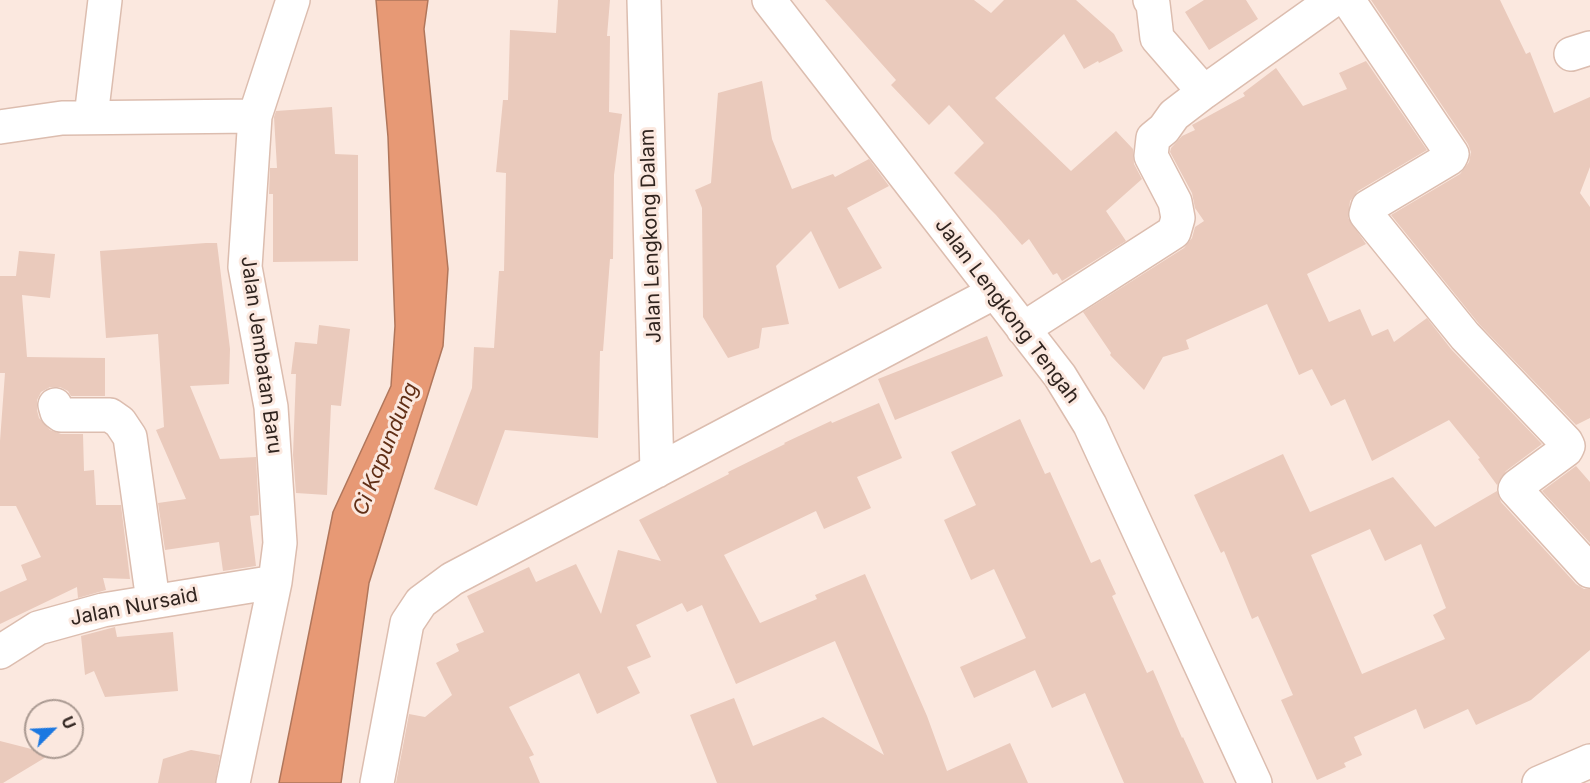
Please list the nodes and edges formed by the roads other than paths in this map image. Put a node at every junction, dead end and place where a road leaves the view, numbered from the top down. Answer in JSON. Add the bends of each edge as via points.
{"nodes":[{"id":1,"x":105,"y":0,"type":"edge"},
{"id":2,"x":293,"y":0,"type":"edge"},
{"id":3,"x":644,"y":0,"type":"edge"},
{"id":4,"x":769,"y":0,"type":"edge"},
{"id":5,"x":1150,"y":0,"type":"edge"},
{"id":6,"x":1333,"y":0,"type":"edge"},
{"id":7,"x":1348,"y":0,"type":"edge"},
{"id":8,"x":1204,"y":92,"type":"junction"},
{"id":9,"x":255,"y":116,"type":"junction"},
{"id":10,"x":91,"y":117,"type":"junction"},
{"id":11,"x":0,"y":127,"type":"edge"},
{"id":12,"x":995,"y":292,"type":"junction"},
{"id":13,"x":1023,"y":329,"type":"junction"},
{"id":14,"x":55,"y":405,"type":"dead end"},
{"id":15,"x":657,"y":471,"type":"junction"},
{"id":16,"x":1590,"y":571,"type":"edge"},
{"id":17,"x":275,"y":582,"type":"junction"},
{"id":18,"x":153,"y":601,"type":"junction"},
{"id":19,"x":0,"y":652,"type":"edge"},
{"id":20,"x":1590,"y":761,"type":"edge"},
{"id":21,"x":1590,"y":778,"type":"edge"},
{"id":22,"x":233,"y":783,"type":"edge"},
{"id":23,"x":376,"y":783,"type":"edge"},
{"id":24,"x":1255,"y":783,"type":"edge"},
{"id":25,"x":1539,"y":783,"type":"edge"},
{"id":26,"x":1586,"y":783,"type":"edge"}],
"edges":[{"from":1,"to":10,"type":"street"},
{"from":2,"to":9,"type":"street","name":"Jalan Jembatan Baru"},
{"from":3,"to":15,"type":"street","name":"Jalan Lengkong Dalam"},
{"from":4,"to":12,"type":"street","name":"Jalan Lengkong Tengah"},
{"from":5,"to":8,"type":"street","via":[[1157,38]]},
{"from":6,"to":8,"type":"street"},
{"from":7,"to":16,"type":"street","via":[[1452,154],[1450,159],[1368,207],[1366,214],[1465,336],[1566,442],[1566,450],[1515,489]]},
{"from":8,"to":13,"type":"street","via":[[1153,138],[1151,156],[1175,202],[1178,218],[1174,232]]},
{"from":9,"to":10,"type":"street"},
{"from":9,"to":17,"type":"street","name":"Jalan Jembatan Baru","via":[[245,267],[271,407],[280,543]]},
{"from":10,"to":11,"type":"street"},
{"from":12,"to":13,"type":"street","name":"Jalan Lengkong Tengah"},
{"from":12,"to":15,"type":"street"},
{"from":13,"to":24,"type":"street","name":"Jalan Lengkong Tengah","via":[[1060,376],[1090,425]]},
{"from":14,"to":18,"type":"street","via":[[61,415],[110,415],[130,437]]},
{"from":15,"to":23,"type":"street","via":[[452,579],[421,602],[407,623]]},
{"from":17,"to":18,"type":"street","name":"Jalan Nursaid"},
{"from":17,"to":22,"type":"street","name":"Jalan Jembatan Baru"},
{"from":18,"to":19,"type":"street","name":"Jalan Nursaid","via":[[38,628]]},
{"from":20,"to":25,"type":"street"},
{"from":21,"to":26,"type":"street"}]}
